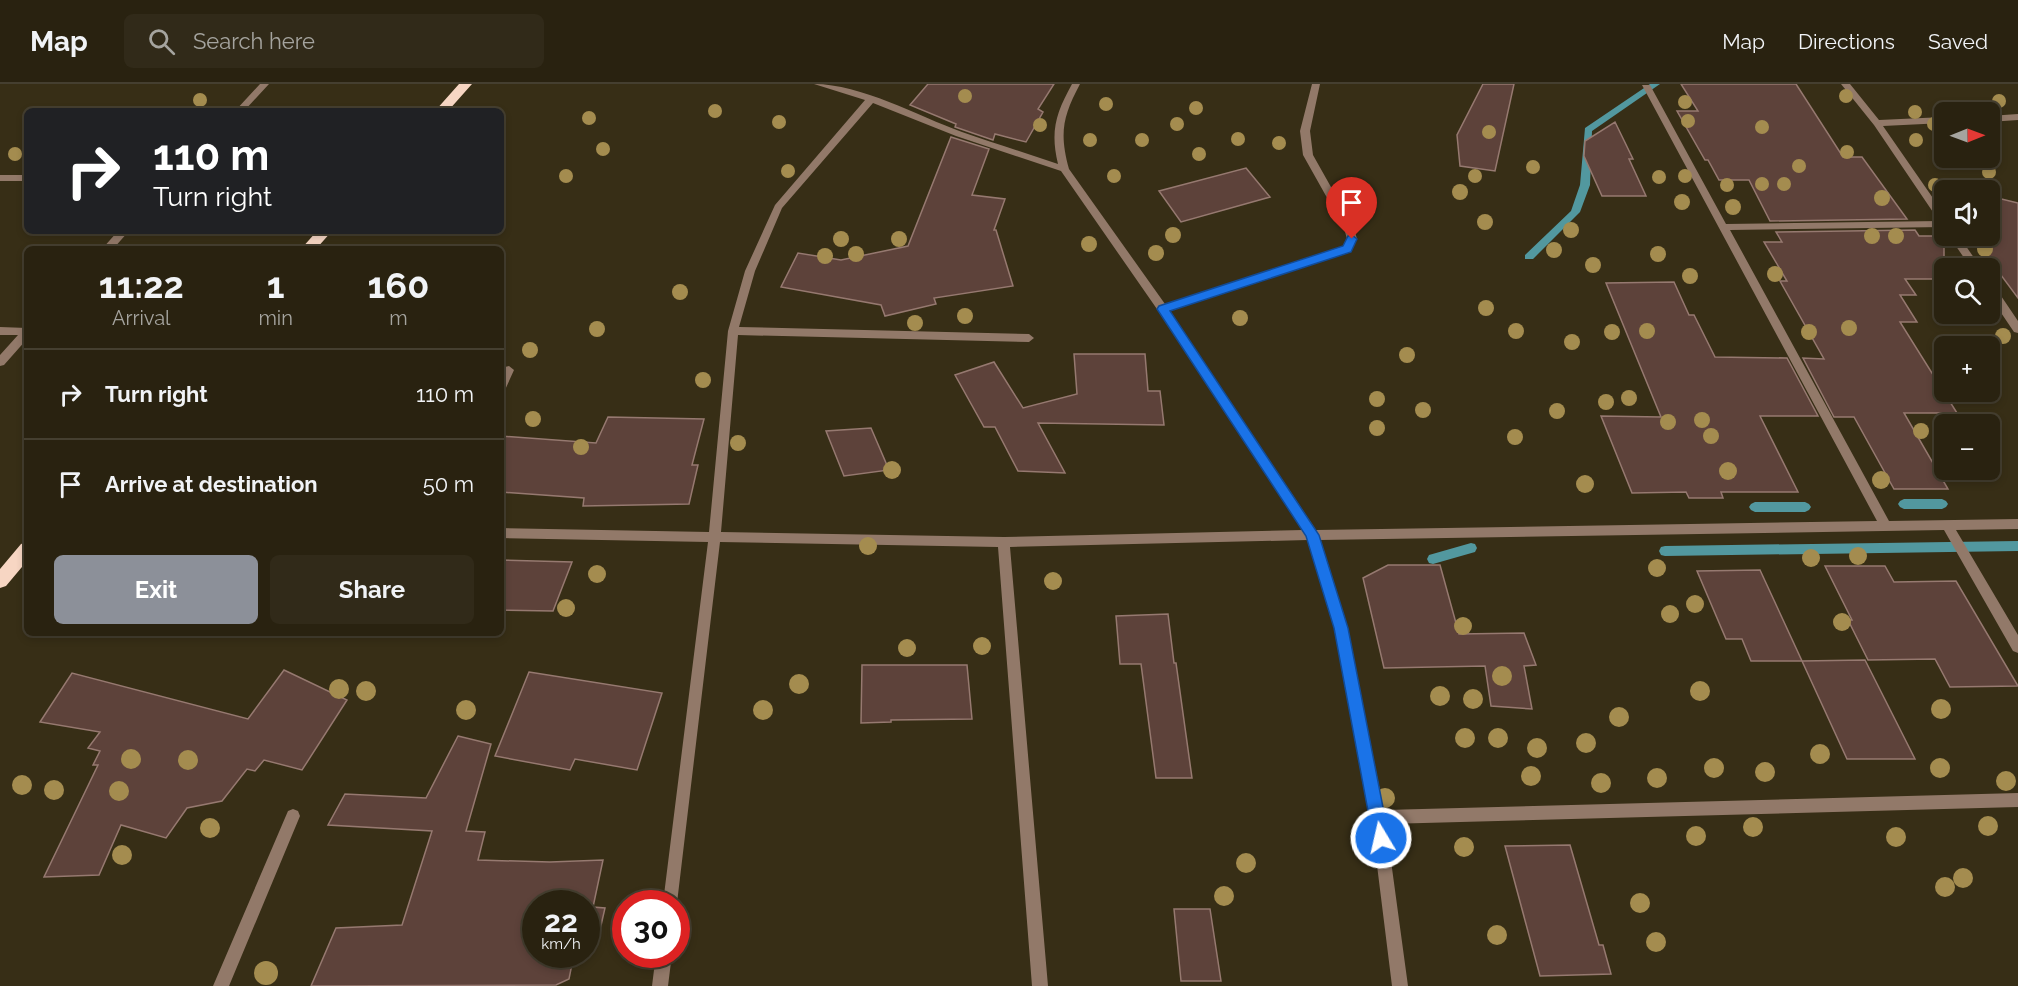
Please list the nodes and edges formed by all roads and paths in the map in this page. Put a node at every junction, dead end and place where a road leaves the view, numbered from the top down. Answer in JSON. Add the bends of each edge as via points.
{"nodes":[{"id":1,"x":265,"y":84,"type":"edge"},
{"id":2,"x":818,"y":84,"type":"edge"},
{"id":3,"x":1076,"y":84,"type":"edge"},
{"id":4,"x":1316,"y":84,"type":"edge"},
{"id":5,"x":1845,"y":84,"type":"edge"},
{"id":6,"x":463,"y":85,"type":"edge"},
{"id":7,"x":1646,"y":85,"type":"edge"},
{"id":8,"x":871,"y":99,"type":"junction"},
{"id":9,"x":242,"y":108,"type":"edge"},
{"id":10,"x":444,"y":108,"type":"edge"},
{"id":11,"x":2018,"y":117,"type":"edge"},
{"id":12,"x":2000,"y":118,"type":"edge"},
{"id":13,"x":1934,"y":120,"type":"edge"},
{"id":14,"x":1877,"y":123,"type":"junction"},
{"id":15,"x":1064,"y":169,"type":"junction"},
{"id":16,"x":0,"y":178,"type":"edge"},
{"id":17,"x":24,"y":178,"type":"edge"},
{"id":18,"x":1934,"y":208,"type":"edge"},
{"id":19,"x":1934,"y":223,"type":"edge"},
{"id":20,"x":1723,"y":227,"type":"junction"},
{"id":21,"x":121,"y":234,"type":"edge"},
{"id":22,"x":322,"y":234,"type":"edge"},
{"id":23,"x":110,"y":246,"type":"edge"},
{"id":24,"x":311,"y":246,"type":"edge"},
{"id":25,"x":2000,"y":303,"type":"edge"},
{"id":26,"x":1163,"y":309,"type":"junction"},
{"id":27,"x":2018,"y":329,"type":"edge"},
{"id":28,"x":0,"y":331,"type":"edge"},
{"id":29,"x":733,"y":331,"type":"junction"},
{"id":30,"x":24,"y":332,"type":"edge"},
{"id":31,"x":24,"y":335,"type":"edge"},
{"id":32,"x":1029,"y":338,"type":"dead end"},
{"id":33,"x":0,"y":362,"type":"edge"},
{"id":34,"x":509,"y":370,"type":"dead end"},
{"id":35,"x":504,"y":381,"type":"edge"},
{"id":36,"x":2018,"y":524,"type":"edge"},
{"id":37,"x":1947,"y":525,"type":"junction"},
{"id":38,"x":1886,"y":527,"type":"junction"},
{"id":39,"x":504,"y":533,"type":"edge"},
{"id":40,"x":1313,"y":535,"type":"junction"},
{"id":41,"x":714,"y":538,"type":"junction"},
{"id":42,"x":1004,"y":542,"type":"junction"},
{"id":43,"x":24,"y":553,"type":"edge"},
{"id":44,"x":0,"y":581,"type":"edge"},
{"id":45,"x":2018,"y":647,"type":"edge"},
{"id":46,"x":2018,"y":800,"type":"edge"},
{"id":47,"x":294,"y":816,"type":"dead end"},
{"id":48,"x":1378,"y":817,"type":"junction"},
{"id":49,"x":672,"y":890,"type":"edge"},
{"id":50,"x":662,"y":968,"type":"edge"},
{"id":51,"x":221,"y":986,"type":"edge"},
{"id":52,"x":660,"y":986,"type":"edge"},
{"id":53,"x":1040,"y":986,"type":"edge"},
{"id":54,"x":1400,"y":986,"type":"edge"}],
"edges":[{"from":1,"to":9,"type":"street"},
{"from":2,"to":8,"type":"street"},
{"from":3,"to":15,"type":"street","via":[[1056,132]]},
{"from":4,"to":26,"type":"street","via":[[1305,131],[1308,155],[1350,228],[1352,239],[1347,249]]},
{"from":5,"to":14,"type":"street"},
{"from":6,"to":10,"type":"highway"},
{"from":7,"to":20,"type":"street"},
{"from":8,"to":15,"type":"street"},
{"from":8,"to":29,"type":"street","via":[[778,207],[750,271]]},
{"from":11,"to":12,"type":"street"},
{"from":13,"to":14,"type":"street"},
{"from":14,"to":18,"type":"street"},
{"from":15,"to":26,"type":"street"},
{"from":16,"to":17,"type":"street"},
{"from":19,"to":20,"type":"street"},
{"from":20,"to":38,"type":"street"},
{"from":21,"to":23,"type":"street"},
{"from":22,"to":24,"type":"highway"},
{"from":25,"to":27,"type":"street"},
{"from":26,"to":40,"type":"street"},
{"from":28,"to":30,"type":"street"},
{"from":29,"to":32,"type":"street"},
{"from":29,"to":41,"type":"street"},
{"from":31,"to":33,"type":"street"},
{"from":34,"to":35,"type":"street"},
{"from":36,"to":37,"type":"street"},
{"from":37,"to":38,"type":"street"},
{"from":37,"to":45,"type":"street"},
{"from":38,"to":40,"type":"street"},
{"from":39,"to":41,"type":"street"},
{"from":40,"to":42,"type":"street"},
{"from":40,"to":48,"type":"street","via":[[1341,628]]},
{"from":41,"to":42,"type":"street"},
{"from":41,"to":49,"type":"street"},
{"from":42,"to":53,"type":"street"},
{"from":43,"to":44,"type":"highway"},
{"from":46,"to":48,"type":"street"},
{"from":47,"to":51,"type":"street"},
{"from":48,"to":54,"type":"street"},
{"from":50,"to":52,"type":"street"}]}
